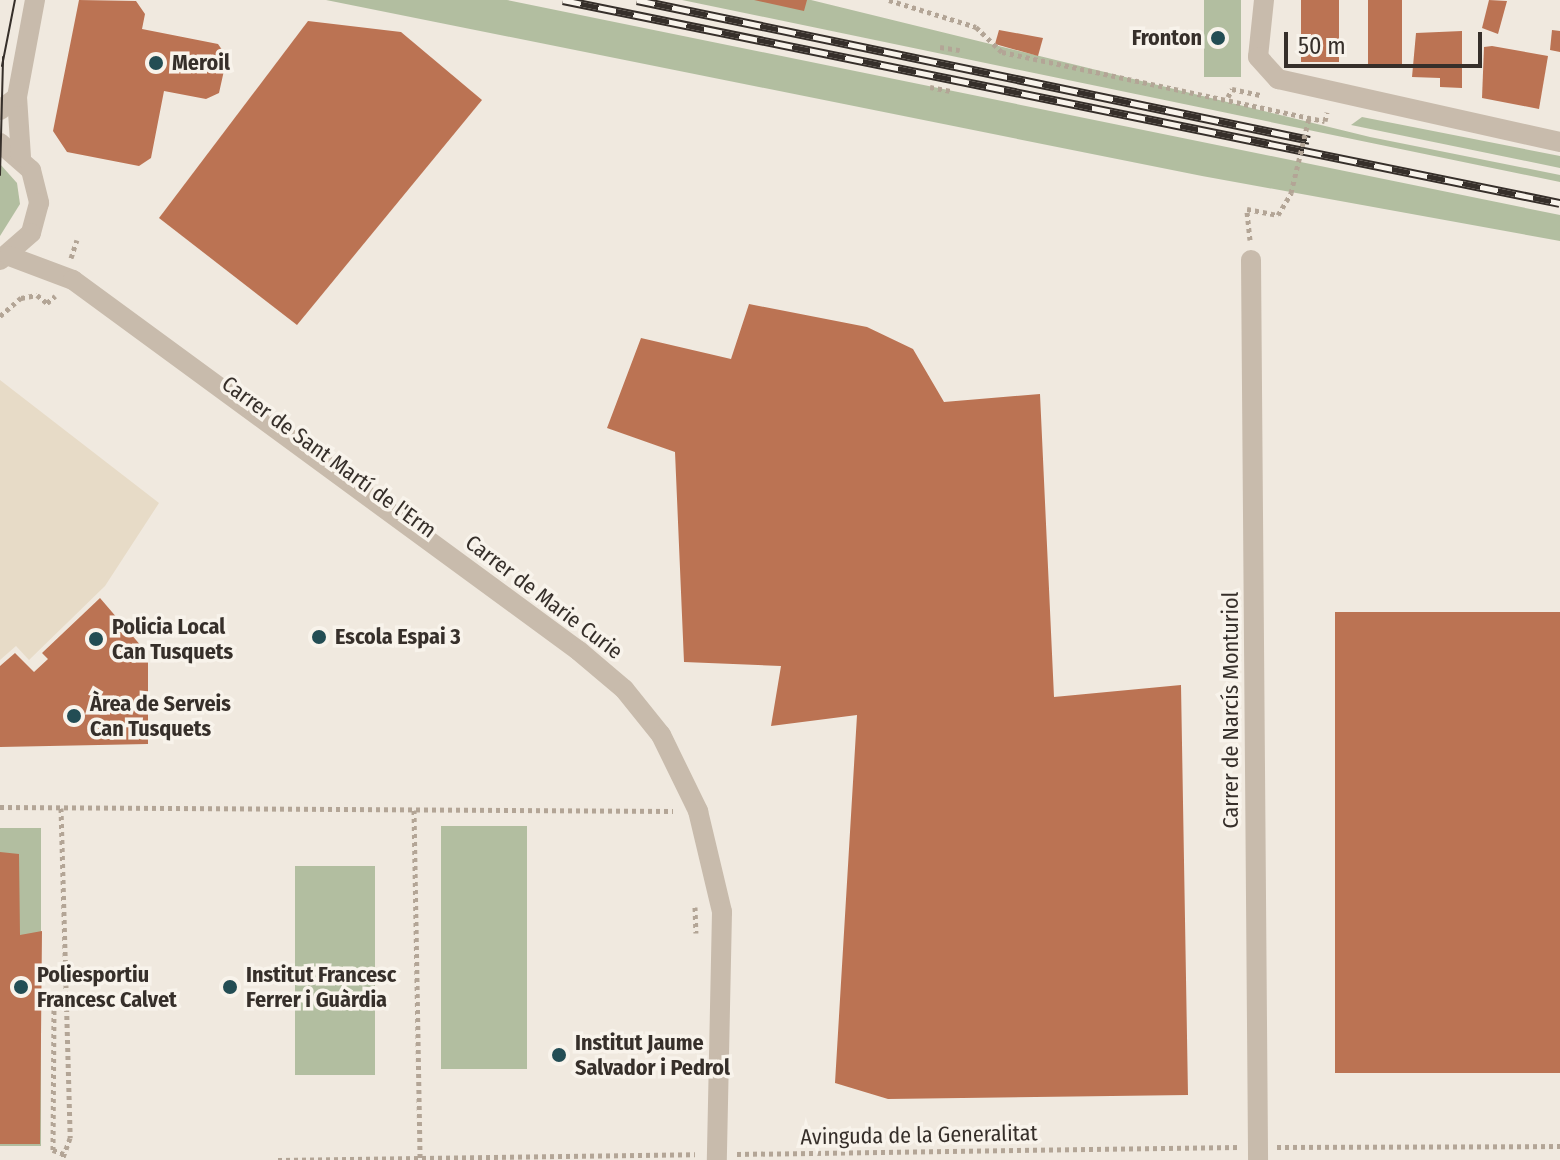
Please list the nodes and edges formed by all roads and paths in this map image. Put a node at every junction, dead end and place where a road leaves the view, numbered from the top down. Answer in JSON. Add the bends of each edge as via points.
{"nodes":[{"id":1,"x":35,"y":0,"type":"edge"},
{"id":2,"x":889,"y":0,"type":"edge"},
{"id":3,"x":1264,"y":0,"type":"edge"},
{"id":4,"x":940,"y":47,"type":"dead end"},
{"id":5,"x":960,"y":50,"type":"dead end"},
{"id":6,"x":930,"y":87,"type":"dead end"},
{"id":7,"x":1232,"y":89,"type":"dead end"},
{"id":8,"x":951,"y":91,"type":"dead end"},
{"id":9,"x":1228,"y":97,"type":"junction"},
{"id":10,"x":8,"y":104,"type":"edge"},
{"id":11,"x":1309,"y":118,"type":"junction"},
{"id":12,"x":1325,"y":121,"type":"dead end"},
{"id":13,"x":1560,"y":142,"type":"edge"},
{"id":14,"x":0,"y":143,"type":"edge"},
{"id":15,"x":21,"y":157,"type":"junction"},
{"id":16,"x":5,"y":258,"type":"edge"},
{"id":17,"x":1251,"y":260,"type":"joint"},
{"id":18,"x":68,"y":289,"type":"junction"},
{"id":19,"x":0,"y":316,"type":"edge"},
{"id":20,"x":668,"y":797,"type":"dead end"},
{"id":21,"x":0,"y":807,"type":"edge"},
{"id":22,"x":61,"y":808,"type":"junction"},
{"id":23,"x":414,"y":810,"type":"junction"},
{"id":24,"x":674,"y":811,"type":"junction"},
{"id":25,"x":698,"y":811,"type":"junction"},
{"id":26,"x":678,"y":820,"type":"dead end"},
{"id":27,"x":695,"y":903,"type":"dead end"},
{"id":28,"x":697,"y":943,"type":"dead end"},
{"id":29,"x":68,"y":993,"type":"junction"},
{"id":30,"x":696,"y":1141,"type":"dead end"},
{"id":31,"x":1560,"y":1146,"type":"edge"},
{"id":32,"x":695,"y":1154,"type":"junction"},
{"id":33,"x":1258,"y":1154,"type":"edge"},
{"id":34,"x":63,"y":1157,"type":"edge"},
{"id":35,"x":717,"y":1157,"type":"edge"},
{"id":36,"x":420,"y":1159,"type":"edge"},
{"id":37,"x":278,"y":1160,"type":"edge"}],
"edges":[{"from":1,"to":10,"type":"street"},
{"from":2,"to":9,"type":"path","via":[[976,27],[1002,52]]},
{"from":3,"to":13,"type":"street","via":[[1258,57],[1271,75],[1329,94]]},
{"from":4,"to":5,"type":"path"},
{"from":6,"to":8,"type":"path"},
{"from":7,"to":9,"type":"path"},
{"from":9,"to":11,"type":"path"},
{"from":10,"to":15,"type":"street"},
{"from":11,"to":12,"type":"path"},
{"from":11,"to":17,"type":"path","bridge":true,"via":[[1291,193],[1278,215],[1247,209]]},
{"from":14,"to":15,"type":"street"},
{"from":15,"to":16,"type":"street","via":[[39,203],[31,233]]},
{"from":16,"to":18,"type":"street"},
{"from":17,"to":33,"type":"street","name":"Carrer de Narcís Monturiol"},
{"from":18,"to":19,"type":"path","via":[[47,303],[37,295],[21,298]]},
{"from":18,"to":25,"type":"street","name":"Carrer de Marie Curie","via":[[579,651],[624,689],[661,735]]},
{"from":20,"to":24,"type":"path"},
{"from":21,"to":22,"type":"path"},
{"from":22,"to":23,"type":"path"},
{"from":22,"to":29,"type":"path"},
{"from":23,"to":24,"type":"path"},
{"from":23,"to":36,"type":"path"},
{"from":24,"to":25,"type":"path"},
{"from":24,"to":26,"type":"path"},
{"from":25,"to":35,"type":"street","name":"Carrer de Marie Curie","via":[[722,912]]},
{"from":27,"to":28,"type":"path"},
{"from":29,"to":34,"type":"path","via":[[70,1138]]},
{"from":29,"to":34,"type":"path","via":[[54,1000],[53,1150]]},
{"from":30,"to":32,"type":"path"},
{"from":31,"to":33,"type":"path","name":"Avinguda de la Generalitat"},
{"from":32,"to":35,"type":"path","name":"Avinguda de la Generalitat"},
{"from":32,"to":36,"type":"path","name":"Avinguda de la Generalitat"},
{"from":33,"to":35,"type":"path","name":"Avinguda de la Generalitat"},
{"from":36,"to":37,"type":"path","name":"Avinguda de la Generalitat"}]}
